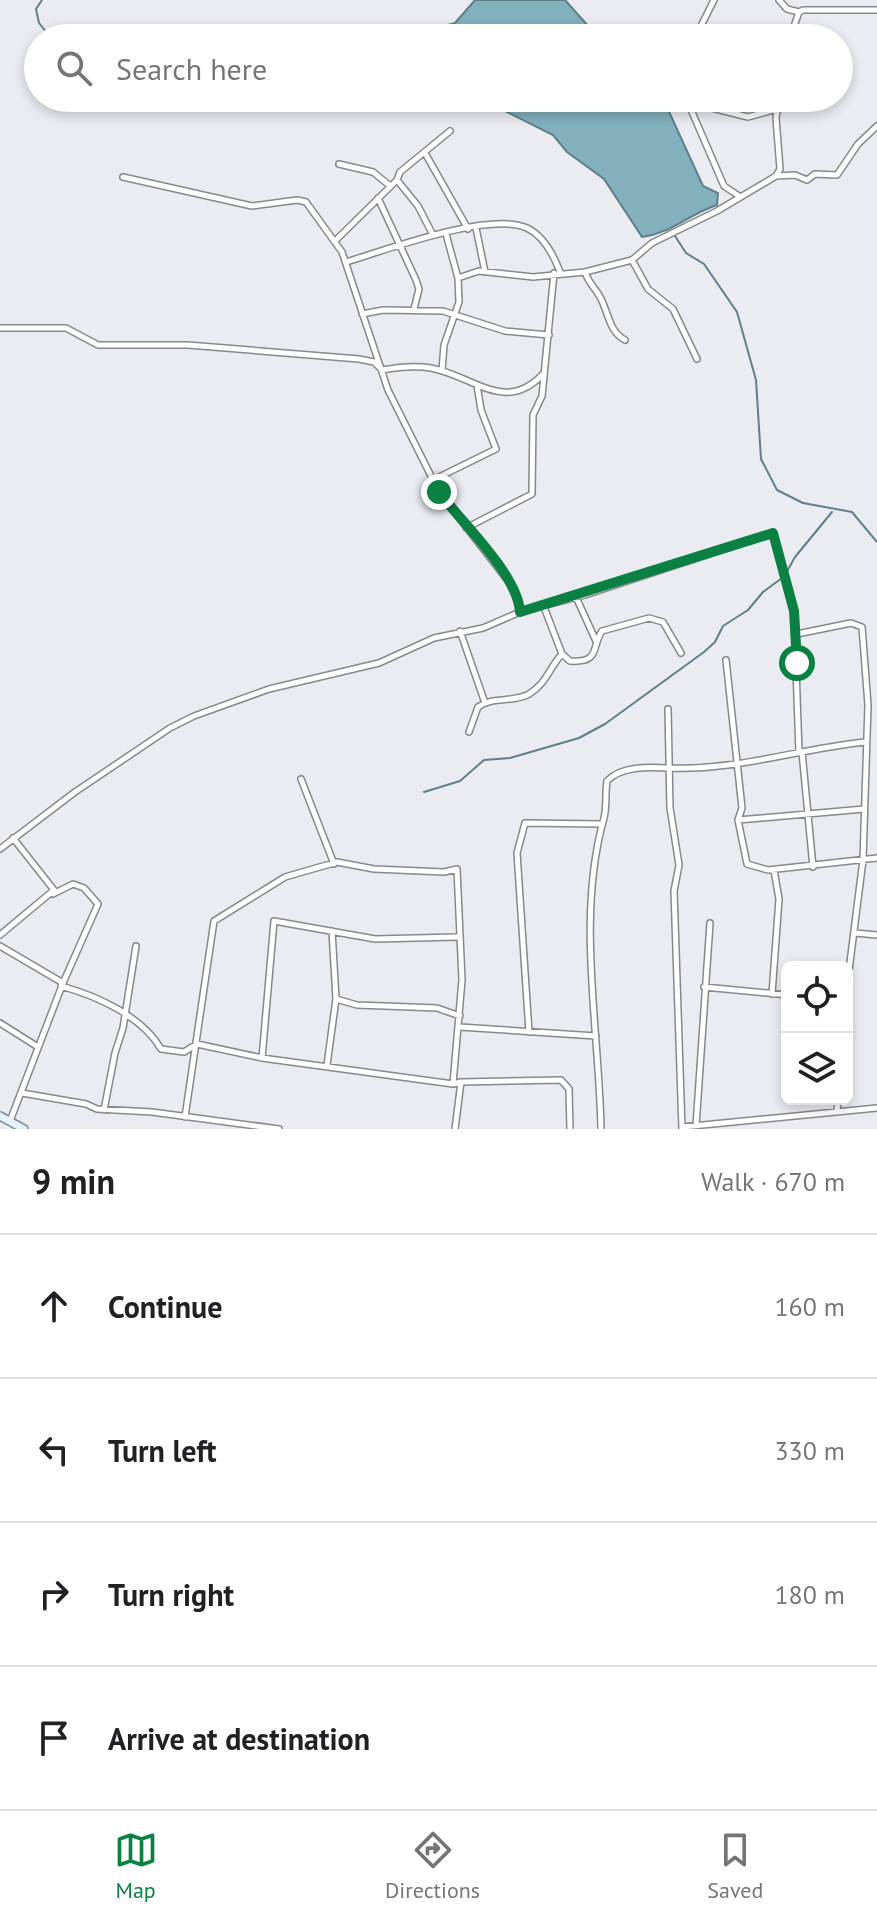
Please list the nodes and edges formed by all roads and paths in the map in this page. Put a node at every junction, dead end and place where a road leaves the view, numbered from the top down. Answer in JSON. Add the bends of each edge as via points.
{"nodes":[{"id":1,"x":714,"y":0,"type":"edge"},
{"id":2,"x":779,"y":0,"type":"edge"},
{"id":3,"x":877,"y":10,"type":"edge"},
{"id":4,"x":799,"y":12,"type":"junction"},
{"id":5,"x":702,"y":24,"type":"edge"},
{"id":6,"x":795,"y":24,"type":"edge"},
{"id":7,"x":691,"y":112,"type":"edge"},
{"id":8,"x":730,"y":112,"type":"edge"},
{"id":9,"x":766,"y":112,"type":"edge"},
{"id":10,"x":777,"y":112,"type":"edge"},
{"id":11,"x":877,"y":126,"type":"edge"},
{"id":12,"x":450,"y":131,"type":"dead end"},
{"id":13,"x":425,"y":153,"type":"junction"},
{"id":14,"x":339,"y":164,"type":"dead end"},
{"id":15,"x":776,"y":176,"type":"junction"},
{"id":16,"x":123,"y":177,"type":"dead end"},
{"id":17,"x":397,"y":180,"type":"junction"},
{"id":18,"x":389,"y":185,"type":"junction"},
{"id":19,"x":739,"y":196,"type":"junction"},
{"id":20,"x":378,"y":198,"type":"junction"},
{"id":21,"x":476,"y":228,"type":"junction"},
{"id":22,"x":468,"y":229,"type":"junction"},
{"id":23,"x":446,"y":234,"type":"junction"},
{"id":24,"x":433,"y":235,"type":"junction"},
{"id":25,"x":336,"y":240,"type":"junction"},
{"id":26,"x":401,"y":245,"type":"junction"},
{"id":27,"x":632,"y":260,"type":"junction"},
{"id":28,"x":346,"y":262,"type":"junction"},
{"id":29,"x":485,"y":272,"type":"junction"},
{"id":30,"x":557,"y":272,"type":"junction"},
{"id":31,"x":585,"y":272,"type":"junction"},
{"id":32,"x":458,"y":278,"type":"junction"},
{"id":33,"x":414,"y":309,"type":"junction"},
{"id":34,"x":362,"y":314,"type":"junction"},
{"id":35,"x":457,"y":314,"type":"junction"},
{"id":36,"x":0,"y":328,"type":"edge"},
{"id":37,"x":549,"y":335,"type":"junction"},
{"id":38,"x":625,"y":340,"type":"dead end"},
{"id":39,"x":697,"y":359,"type":"dead end"},
{"id":40,"x":382,"y":370,"type":"junction"},
{"id":41,"x":442,"y":371,"type":"junction"},
{"id":42,"x":544,"y":373,"type":"junction"},
{"id":43,"x":477,"y":385,"type":"junction"},
{"id":44,"x":433,"y":480,"type":"junction"},
{"id":45,"x":466,"y":528,"type":"junction"},
{"id":46,"x":576,"y":597,"type":"junction"},
{"id":47,"x":544,"y":607,"type":"junction"},
{"id":48,"x":520,"y":612,"type":"junction"},
{"id":49,"x":460,"y":631,"type":"junction"},
{"id":50,"x":797,"y":634,"type":"junction"},
{"id":51,"x":597,"y":642,"type":"junction"},
{"id":52,"x":681,"y":653,"type":"dead end"},
{"id":53,"x":562,"y":654,"type":"junction"},
{"id":54,"x":726,"y":660,"type":"dead end"},
{"id":55,"x":485,"y":703,"type":"junction"},
{"id":56,"x":868,"y":705,"type":"junction"},
{"id":57,"x":877,"y":706,"type":"edge"},
{"id":58,"x":668,"y":709,"type":"dead end"},
{"id":59,"x":469,"y":732,"type":"dead end"},
{"id":60,"x":865,"y":742,"type":"junction"},
{"id":61,"x":801,"y":752,"type":"junction"},
{"id":62,"x":736,"y":765,"type":"junction"},
{"id":63,"x":670,"y":768,"type":"junction"},
{"id":64,"x":301,"y":779,"type":"dead end"},
{"id":65,"x":864,"y":809,"type":"junction"},
{"id":66,"x":810,"y":815,"type":"junction"},
{"id":67,"x":738,"y":820,"type":"junction"},
{"id":68,"x":601,"y":824,"type":"junction"},
{"id":69,"x":13,"y":838,"type":"junction"},
{"id":70,"x":0,"y":849,"type":"edge"},
{"id":71,"x":877,"y":858,"type":"edge"},
{"id":72,"x":863,"y":860,"type":"junction"},
{"id":73,"x":334,"y":864,"type":"junction"},
{"id":74,"x":813,"y":867,"type":"junction"},
{"id":75,"x":774,"y":870,"type":"junction"},
{"id":76,"x":53,"y":894,"type":"junction"},
{"id":77,"x":710,"y":923,"type":"dead end"},
{"id":78,"x":332,"y":931,"type":"junction"},
{"id":79,"x":855,"y":933,"type":"junction"},
{"id":80,"x":0,"y":935,"type":"edge"},
{"id":81,"x":877,"y":935,"type":"edge"},
{"id":82,"x":457,"y":937,"type":"junction"},
{"id":83,"x":0,"y":946,"type":"edge"},
{"id":84,"x":136,"y":946,"type":"dead end"},
{"id":85,"x":851,"y":961,"type":"edge"},
{"id":86,"x":62,"y":985,"type":"junction"},
{"id":87,"x":704,"y":987,"type":"junction"},
{"id":88,"x":772,"y":994,"type":"junction"},
{"id":89,"x":781,"y":995,"type":"edge"},
{"id":90,"x":336,"y":999,"type":"junction"},
{"id":91,"x":125,"y":1015,"type":"junction"},
{"id":92,"x":460,"y":1016,"type":"junction"},
{"id":93,"x":0,"y":1023,"type":"edge"},
{"id":94,"x":460,"y":1027,"type":"junction"},
{"id":95,"x":529,"y":1032,"type":"junction"},
{"id":96,"x":596,"y":1036,"type":"junction"},
{"id":97,"x":197,"y":1044,"type":"junction"},
{"id":98,"x":38,"y":1047,"type":"junction"},
{"id":99,"x":262,"y":1058,"type":"junction"},
{"id":100,"x":327,"y":1065,"type":"junction"},
{"id":101,"x":461,"y":1082,"type":"junction"},
{"id":102,"x":453,"y":1084,"type":"junction"},
{"id":103,"x":22,"y":1093,"type":"junction"},
{"id":104,"x":838,"y":1105,"type":"edge"},
{"id":105,"x":877,"y":1108,"type":"edge"},
{"id":106,"x":104,"y":1110,"type":"junction"},
{"id":107,"x":837,"y":1111,"type":"junction"},
{"id":108,"x":0,"y":1116,"type":"edge"},
{"id":109,"x":185,"y":1117,"type":"junction"},
{"id":110,"x":10,"y":1121,"type":"junction"},
{"id":111,"x":696,"y":1126,"type":"junction"},
{"id":112,"x":731,"y":1126,"type":"edge"},
{"id":113,"x":266,"y":1128,"type":"edge"},
{"id":114,"x":682,"y":1128,"type":"edge"},
{"id":115,"x":24,"y":1129,"type":"edge"},
{"id":116,"x":279,"y":1129,"type":"edge"},
{"id":117,"x":455,"y":1129,"type":"edge"},
{"id":118,"x":570,"y":1129,"type":"edge"},
{"id":119,"x":601,"y":1129,"type":"edge"}],
"edges":[{"from":1,"to":5,"type":"street"},
{"from":2,"to":4,"type":"street"},
{"from":3,"to":4,"type":"street"},
{"from":4,"to":6,"type":"street"},
{"from":7,"to":19,"type":"street","via":[[724,186]]},
{"from":8,"to":9,"type":"street","via":[[748,117]]},
{"from":10,"to":15,"type":"street"},
{"from":11,"to":15,"type":"street","via":[[837,175],[815,174],[807,180]]},
{"from":12,"to":13,"type":"street"},
{"from":13,"to":17,"type":"street"},
{"from":13,"to":22,"type":"street"},
{"from":14,"to":18,"type":"street","via":[[373,172]]},
{"from":15,"to":19,"type":"street"},
{"from":16,"to":25,"type":"street","via":[[252,206],[306,202]]},
{"from":17,"to":18,"type":"street"},
{"from":17,"to":24,"type":"street"},
{"from":18,"to":20,"type":"street"},
{"from":19,"to":27,"type":"street"},
{"from":20,"to":25,"type":"street"},
{"from":20,"to":26,"type":"street"},
{"from":21,"to":22,"type":"street"},
{"from":21,"to":29,"type":"street"},
{"from":21,"to":30,"type":"street","via":[[527,228],[544,241]]},
{"from":22,"to":23,"type":"street"},
{"from":23,"to":24,"type":"street"},
{"from":23,"to":32,"type":"street"},
{"from":24,"to":26,"type":"street"},
{"from":25,"to":28,"type":"street"},
{"from":26,"to":28,"type":"street"},
{"from":26,"to":33,"type":"street","via":[[419,289]]},
{"from":27,"to":31,"type":"street"},
{"from":27,"to":39,"type":"street","via":[[648,289],[673,309]]},
{"from":28,"to":34,"type":"street"},
{"from":29,"to":30,"type":"street","via":[[533,277]]},
{"from":29,"to":32,"type":"street"},
{"from":30,"to":31,"type":"street"},
{"from":30,"to":37,"type":"street"},
{"from":31,"to":38,"type":"street","via":[[610,325]]},
{"from":32,"to":35,"type":"street"},
{"from":33,"to":34,"type":"street"},
{"from":33,"to":35,"type":"street"},
{"from":34,"to":40,"type":"street"},
{"from":35,"to":37,"type":"street","via":[[505,331]]},
{"from":35,"to":41,"type":"street","via":[[444,345]]},
{"from":36,"to":40,"type":"street","via":[[66,328],[98,345],[188,345],[359,359]]},
{"from":37,"to":42,"type":"street"},
{"from":40,"to":41,"type":"street","via":[[409,366]]},
{"from":40,"to":44,"type":"street"},
{"from":41,"to":43,"type":"street"},
{"from":42,"to":43,"type":"street","via":[[514,394]]},
{"from":42,"to":45,"type":"street","via":[[533,415],[532,494]]},
{"from":43,"to":44,"type":"street","via":[[496,449]]},
{"from":44,"to":45,"type":"street"},
{"from":45,"to":48,"type":"street","via":[[509,582]]},
{"from":46,"to":47,"type":"street"},
{"from":46,"to":50,"type":"street","via":[[773,533]]},
{"from":46,"to":51,"type":"street"},
{"from":47,"to":48,"type":"street"},
{"from":47,"to":53,"type":"street"},
{"from":48,"to":49,"type":"street","via":[[483,628]]},
{"from":49,"to":55,"type":"street"},
{"from":49,"to":69,"type":"street","via":[[379,663],[269,689],[182,722]]},
{"from":50,"to":56,"type":"street","via":[[851,623],[862,627]]},
{"from":50,"to":61,"type":"street"},
{"from":51,"to":52,"type":"street","via":[[602,631],[649,618],[663,622]]},
{"from":51,"to":53,"type":"street","via":[[597,650],[585,660],[570,661]]},
{"from":53,"to":55,"type":"street","via":[[546,681],[528,694]]},
{"from":54,"to":62,"type":"street"},
{"from":55,"to":59,"type":"street","via":[[476,711]]},
{"from":56,"to":57,"type":"street"},
{"from":56,"to":60,"type":"street"},
{"from":58,"to":63,"type":"street"},
{"from":60,"to":61,"type":"street"},
{"from":60,"to":65,"type":"street"},
{"from":61,"to":62,"type":"street"},
{"from":61,"to":66,"type":"street"},
{"from":62,"to":63,"type":"street"},
{"from":62,"to":67,"type":"street","via":[[742,808]]},
{"from":63,"to":68,"type":"street","via":[[650,767],[611,777]]},
{"from":63,"to":114,"type":"street","via":[[679,865],[674,891]]},
{"from":64,"to":73,"type":"street"},
{"from":65,"to":66,"type":"street"},
{"from":65,"to":72,"type":"street"},
{"from":66,"to":67,"type":"street"},
{"from":66,"to":74,"type":"street"},
{"from":67,"to":75,"type":"street","via":[[747,864]]},
{"from":68,"to":95,"type":"street","via":[[522,826],[517,853]]},
{"from":68,"to":96,"type":"street","via":[[590,914]]},
{"from":69,"to":70,"type":"street"},
{"from":69,"to":76,"type":"street","via":[[53,887]]},
{"from":71,"to":72,"type":"street"},
{"from":72,"to":74,"type":"street"},
{"from":72,"to":79,"type":"street"},
{"from":73,"to":82,"type":"street","via":[[457,869]]},
{"from":73,"to":97,"type":"street","via":[[285,877],[214,921]]},
{"from":74,"to":75,"type":"street"},
{"from":75,"to":88,"type":"street","via":[[779,899]]},
{"from":76,"to":80,"type":"street"},
{"from":76,"to":86,"type":"street","via":[[73,884],[98,904]]},
{"from":77,"to":87,"type":"street"},
{"from":78,"to":82,"type":"street","via":[[375,939]]},
{"from":78,"to":90,"type":"street"},
{"from":78,"to":99,"type":"street","via":[[273,922]]},
{"from":79,"to":81,"type":"street"},
{"from":79,"to":85,"type":"street"},
{"from":82,"to":92,"type":"street"},
{"from":83,"to":86,"type":"street"},
{"from":84,"to":91,"type":"street"},
{"from":86,"to":91,"type":"street"},
{"from":86,"to":98,"type":"street"},
{"from":87,"to":88,"type":"street"},
{"from":87,"to":111,"type":"street"},
{"from":88,"to":89,"type":"street"},
{"from":90,"to":92,"type":"street","via":[[357,1005],[437,1008]]},
{"from":90,"to":100,"type":"street"},
{"from":91,"to":97,"type":"street","via":[[161,1049],[184,1052]]},
{"from":91,"to":106,"type":"street"},
{"from":92,"to":94,"type":"street"},
{"from":93,"to":98,"type":"street"},
{"from":94,"to":95,"type":"street"},
{"from":94,"to":102,"type":"street"},
{"from":95,"to":96,"type":"street"},
{"from":96,"to":119,"type":"street"},
{"from":97,"to":99,"type":"street"},
{"from":97,"to":109,"type":"street"},
{"from":98,"to":103,"type":"street"},
{"from":99,"to":100,"type":"street"},
{"from":100,"to":102,"type":"street"},
{"from":101,"to":102,"type":"street"},
{"from":101,"to":117,"type":"street"},
{"from":101,"to":118,"type":"street","via":[[561,1080],[569,1089]]},
{"from":103,"to":106,"type":"street"},
{"from":103,"to":110,"type":"street"},
{"from":104,"to":107,"type":"street"},
{"from":105,"to":107,"type":"street"},
{"from":106,"to":109,"type":"street"},
{"from":107,"to":112,"type":"street"},
{"from":108,"to":110,"type":"street"},
{"from":109,"to":113,"type":"street"},
{"from":110,"to":115,"type":"street"},
{"from":111,"to":112,"type":"street"},
{"from":111,"to":114,"type":"street"},
{"from":113,"to":116,"type":"street"}]}
